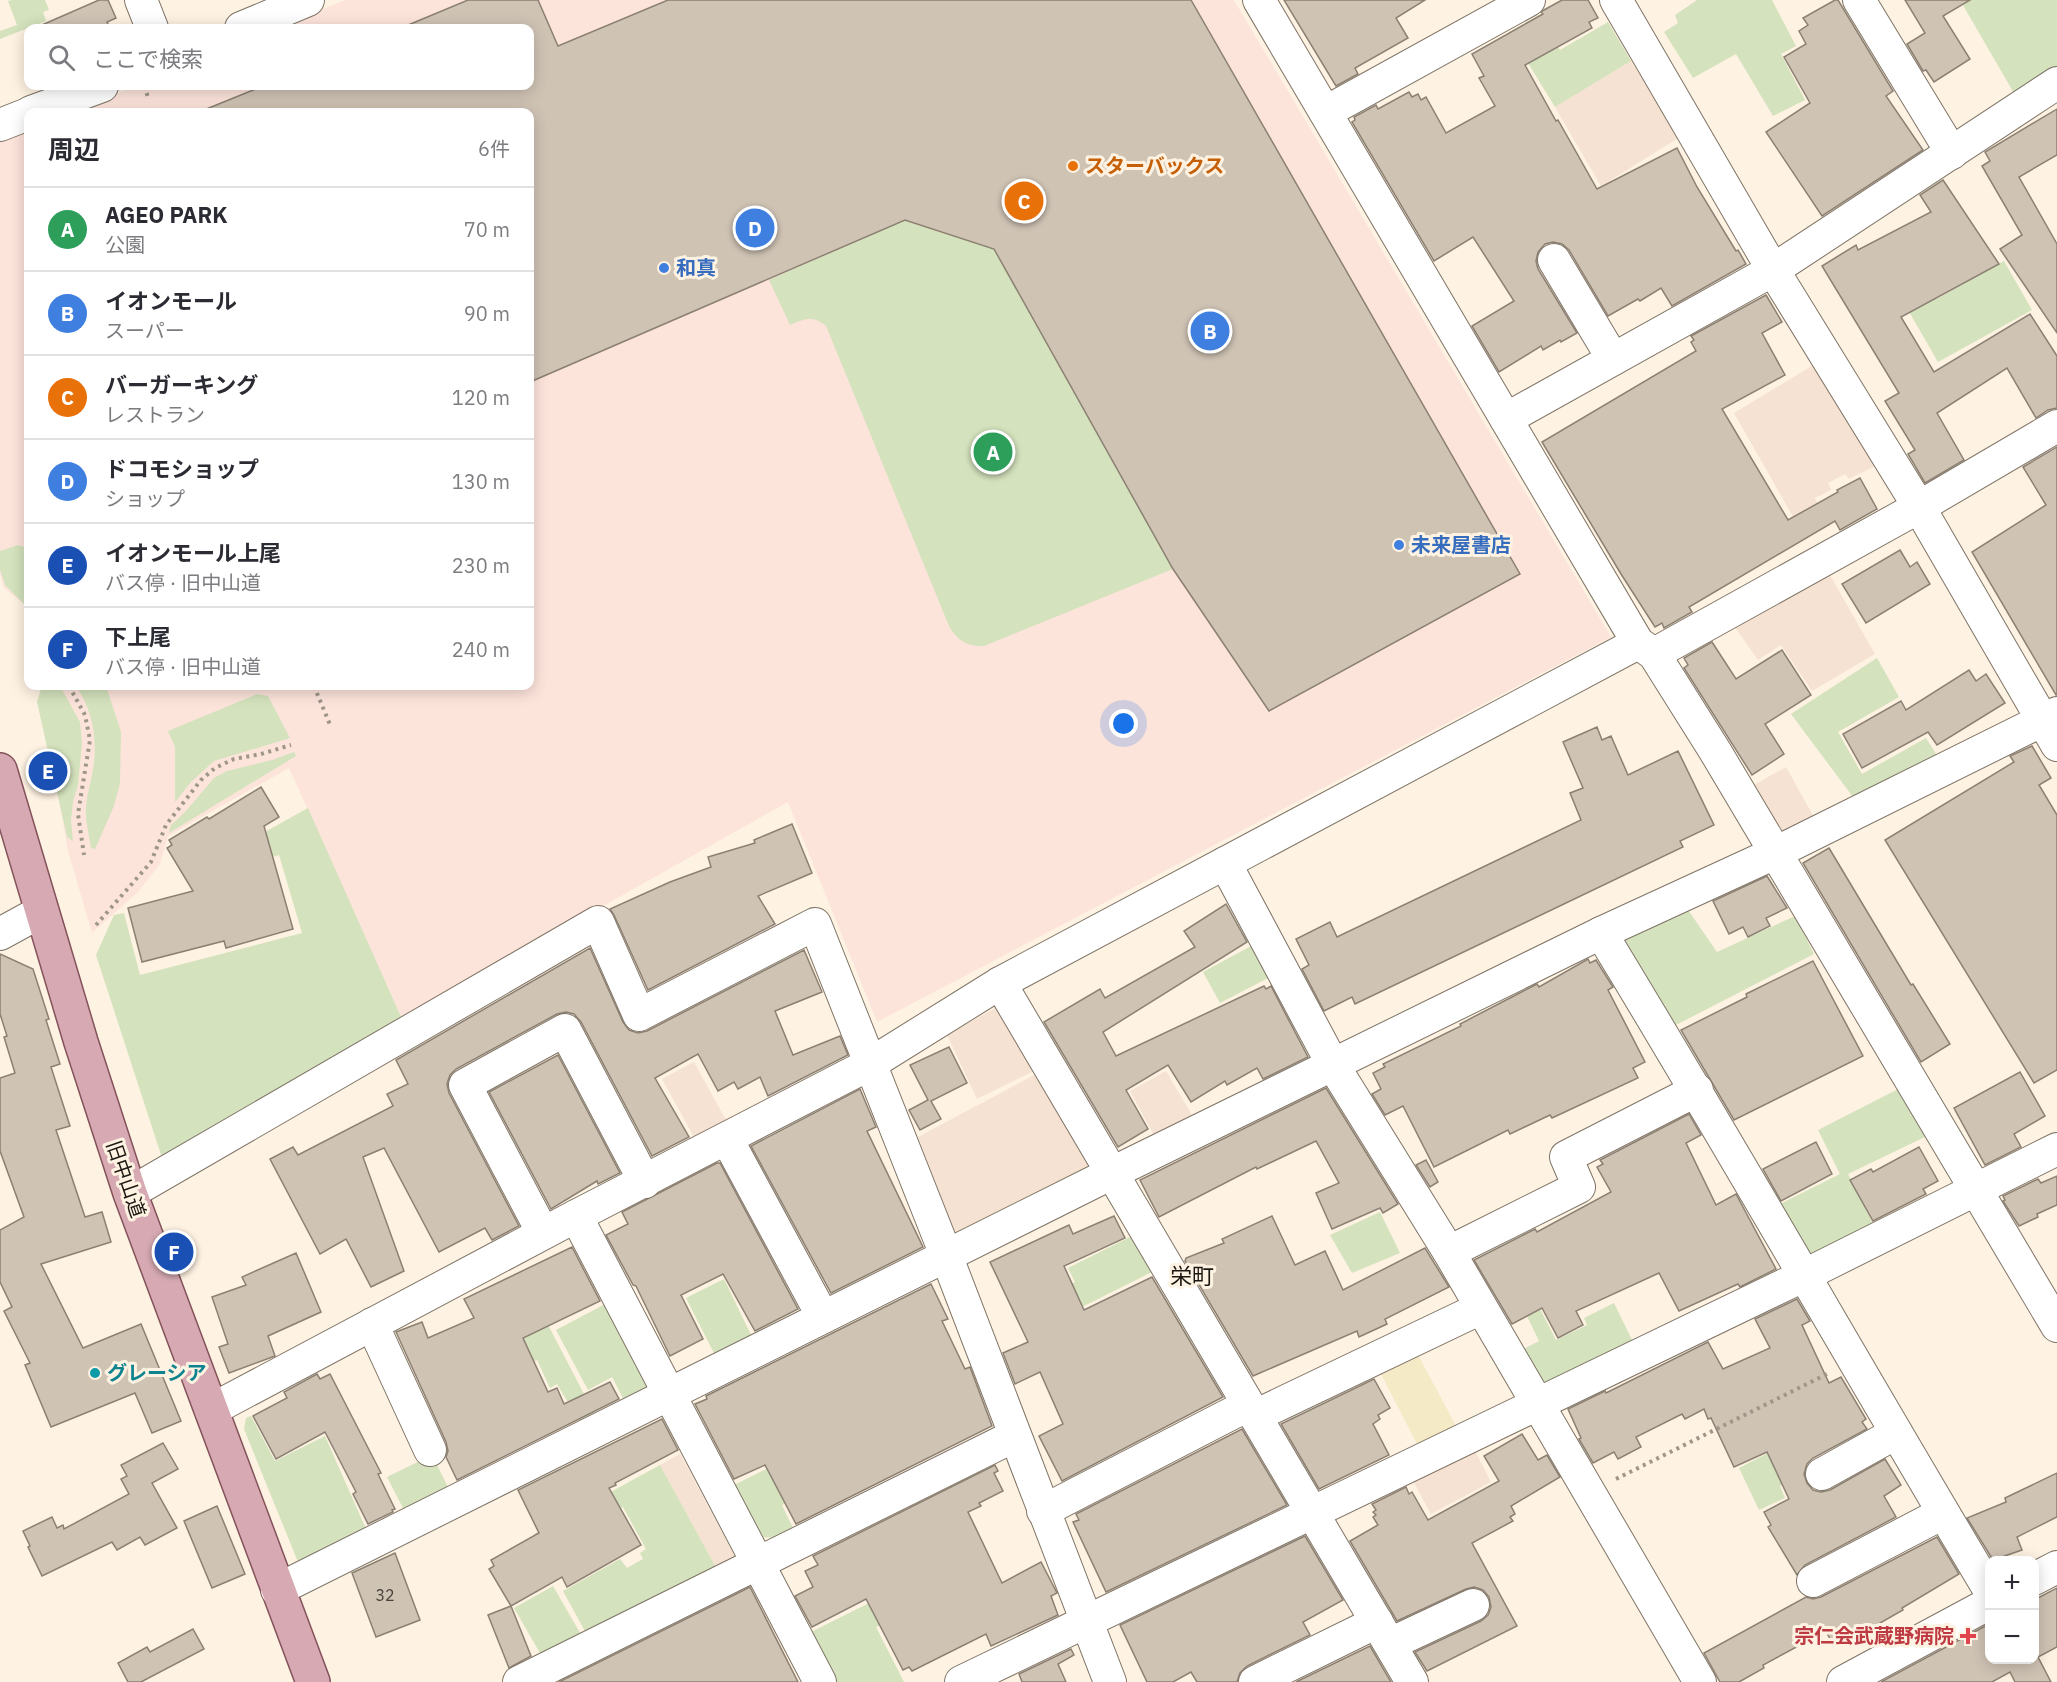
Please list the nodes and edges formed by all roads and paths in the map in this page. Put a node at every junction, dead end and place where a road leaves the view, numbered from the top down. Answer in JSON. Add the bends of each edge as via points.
{"nodes":[{"id":1,"x":141,"y":0,"type":"edge"},
{"id":2,"x":308,"y":0,"type":"edge"},
{"id":3,"x":1259,"y":0,"type":"edge"},
{"id":4,"x":1529,"y":0,"type":"edge"},
{"id":5,"x":1616,"y":0,"type":"edge"},
{"id":6,"x":1859,"y":0,"type":"edge"},
{"id":7,"x":150,"y":24,"type":"edge"},
{"id":8,"x":251,"y":24,"type":"edge"},
{"id":9,"x":2057,"y":83,"type":"edge"},
{"id":10,"x":91,"y":90,"type":"edge"},
{"id":11,"x":145,"y":90,"type":"edge"},
{"id":12,"x":148,"y":97,"type":"dead end"},
{"id":13,"x":43,"y":108,"type":"edge"},
{"id":14,"x":1326,"y":112,"type":"junction"},
{"id":15,"x":24,"y":115,"type":"edge"},
{"id":16,"x":0,"y":125,"type":"edge"},
{"id":17,"x":1952,"y":153,"type":"junction"},
{"id":18,"x":1554,"y":260,"type":"dead end"},
{"id":19,"x":1773,"y":270,"type":"junction"},
{"id":20,"x":1613,"y":359,"type":"junction"},
{"id":21,"x":1506,"y":419,"type":"junction"},
{"id":22,"x":2057,"y":426,"type":"edge"},
{"id":23,"x":1919,"y":507,"type":"junction"},
{"id":24,"x":1646,"y":648,"type":"junction"},
{"id":25,"x":71,"y":690,"type":"edge"},
{"id":26,"x":316,"y":690,"type":"edge"},
{"id":27,"x":2052,"y":726,"type":"edge"},
{"id":28,"x":331,"y":727,"type":"dead end"},
{"id":29,"x":291,"y":745,"type":"dead end"},
{"id":30,"x":0,"y":770,"type":"edge"},
{"id":31,"x":1775,"y":853,"type":"junction"},
{"id":32,"x":84,"y":855,"type":"dead end"},
{"id":33,"x":1225,"y":863,"type":"junction"},
{"id":34,"x":42,"y":911,"type":"junction"},
{"id":35,"x":96,"y":925,"type":"dead end"},
{"id":36,"x":1601,"y":933,"type":"junction"},
{"id":37,"x":0,"y":934,"type":"edge"},
{"id":38,"x":1000,"y":984,"type":"junction"},
{"id":39,"x":870,"y":1064,"type":"junction"},
{"id":40,"x":1333,"y":1065,"type":"junction"},
{"id":41,"x":1697,"y":1090,"type":"junction"},
{"id":42,"x":727,"y":1139,"type":"junction"},
{"id":43,"x":2057,"y":1149,"type":"edge"},
{"id":44,"x":1112,"y":1173,"type":"junction"},
{"id":45,"x":645,"y":1182,"type":"junction"},
{"id":46,"x":1975,"y":1191,"type":"junction"},
{"id":47,"x":130,"y":1193,"type":"junction"},
{"id":48,"x":576,"y":1216,"type":"junction"},
{"id":49,"x":543,"y":1233,"type":"junction"},
{"id":50,"x":1449,"y":1252,"type":"junction"},
{"id":51,"x":946,"y":1255,"type":"junction"},
{"id":52,"x":1803,"y":1276,"type":"junction"},
{"id":53,"x":1482,"y":1308,"type":"junction"},
{"id":54,"x":823,"y":1317,"type":"junction"},
{"id":55,"x":372,"y":1324,"type":"junction"},
{"id":56,"x":2057,"y":1326,"type":"edge"},
{"id":57,"x":1852,"y":1359,"type":"junction"},
{"id":58,"x":670,"y":1394,"type":"junction"},
{"id":59,"x":1536,"y":1404,"type":"junction"},
{"id":60,"x":211,"y":1410,"type":"junction"},
{"id":61,"x":1252,"y":1410,"type":"junction"},
{"id":62,"x":1896,"y":1432,"type":"junction"},
{"id":63,"x":1014,"y":1436,"type":"junction"},
{"id":64,"x":430,"y":1450,"type":"dead end"},
{"id":65,"x":1822,"y":1474,"type":"dead end"},
{"id":66,"x":1588,"y":1492,"type":"junction"},
{"id":67,"x":1043,"y":1511,"type":"junction"},
{"id":68,"x":1943,"y":1513,"type":"junction"},
{"id":69,"x":1313,"y":1514,"type":"junction"},
{"id":70,"x":759,"y":1564,"type":"junction"},
{"id":71,"x":2057,"y":1567,"type":"edge"},
{"id":72,"x":2039,"y":1576,"type":"edge"},
{"id":73,"x":1813,"y":1581,"type":"dead end"},
{"id":74,"x":1985,"y":1584,"type":"edge"},
{"id":75,"x":278,"y":1590,"type":"junction"},
{"id":76,"x":1473,"y":1605,"type":"dead end"},
{"id":77,"x":1985,"y":1605,"type":"edge"},
{"id":78,"x":1086,"y":1621,"type":"junction"},
{"id":79,"x":1384,"y":1633,"type":"junction"},
{"id":80,"x":313,"y":1682,"type":"edge"},
{"id":81,"x":519,"y":1682,"type":"edge"},
{"id":82,"x":820,"y":1682,"type":"edge"},
{"id":83,"x":961,"y":1682,"type":"edge"},
{"id":84,"x":1110,"y":1682,"type":"edge"},
{"id":85,"x":1255,"y":1682,"type":"edge"},
{"id":86,"x":1412,"y":1682,"type":"edge"},
{"id":87,"x":1700,"y":1682,"type":"edge"},
{"id":88,"x":1843,"y":1682,"type":"edge"}],
"edges":[{"from":1,"to":7,"type":"street"},
{"from":2,"to":8,"type":"street"},
{"from":3,"to":14,"type":"street"},
{"from":4,"to":14,"type":"street"},
{"from":5,"to":19,"type":"street"},
{"from":6,"to":17,"type":"street"},
{"from":9,"to":17,"type":"street"},
{"from":10,"to":13,"type":"street"},
{"from":11,"to":12,"type":"path"},
{"from":14,"to":21,"type":"street"},
{"from":15,"to":16,"type":"street"},
{"from":17,"to":19,"type":"street"},
{"from":18,"to":20,"type":"street"},
{"from":19,"to":20,"type":"street"},
{"from":19,"to":23,"type":"street"},
{"from":20,"to":21,"type":"street"},
{"from":21,"to":24,"type":"street"},
{"from":22,"to":23,"type":"street"},
{"from":23,"to":24,"type":"street"},
{"from":23,"to":27,"type":"street"},
{"from":24,"to":31,"type":"street","via":[[1715,751]]},
{"from":24,"to":33,"type":"street"},
{"from":25,"to":32,"type":"path","via":[[85,715],[90,740],[78,814]]},
{"from":26,"to":28,"type":"path"},
{"from":27,"to":31,"type":"street"},
{"from":29,"to":35,"type":"path","via":[[234,759],[201,780],[166,825],[151,862]]},
{"from":30,"to":34,"type":"main road","name":"旧中山道"},
{"from":31,"to":36,"type":"street"},
{"from":31,"to":46,"type":"street"},
{"from":33,"to":38,"type":"street"},
{"from":33,"to":40,"type":"street"},
{"from":34,"to":37,"type":"street"},
{"from":34,"to":47,"type":"main road","name":"旧中山道"},
{"from":36,"to":40,"type":"street"},
{"from":36,"to":41,"type":"street"},
{"from":38,"to":39,"type":"street"},
{"from":38,"to":44,"type":"street"},
{"from":39,"to":42,"type":"street"},
{"from":39,"to":47,"type":"street","via":[[815,924],[639,1015],[598,922]]},
{"from":39,"to":51,"type":"street"},
{"from":40,"to":44,"type":"street"},
{"from":40,"to":50,"type":"street"},
{"from":41,"to":50,"type":"street","via":[[1566,1157],[1579,1187]]},
{"from":41,"to":52,"type":"street"},
{"from":42,"to":45,"type":"street"},
{"from":42,"to":54,"type":"street"},
{"from":43,"to":46,"type":"street"},
{"from":44,"to":51,"type":"street"},
{"from":44,"to":61,"type":"street"},
{"from":45,"to":48,"type":"street"},
{"from":45,"to":49,"type":"street","via":[[565,1030],[465,1085]]},
{"from":46,"to":52,"type":"street"},
{"from":46,"to":56,"type":"street"},
{"from":47,"to":60,"type":"main road","name":"旧中山道"},
{"from":48,"to":49,"type":"street"},
{"from":48,"to":58,"type":"street"},
{"from":49,"to":55,"type":"street"},
{"from":50,"to":53,"type":"street"},
{"from":51,"to":54,"type":"street"},
{"from":51,"to":63,"type":"street"},
{"from":52,"to":57,"type":"street"},
{"from":52,"to":59,"type":"street"},
{"from":53,"to":59,"type":"street"},
{"from":53,"to":61,"type":"street"},
{"from":54,"to":58,"type":"street"},
{"from":55,"to":60,"type":"street"},
{"from":55,"to":64,"type":"street"},
{"from":57,"to":62,"type":"street"},
{"from":57,"to":66,"type":"path"},
{"from":58,"to":70,"type":"street"},
{"from":58,"to":75,"type":"street"},
{"from":59,"to":66,"type":"street"},
{"from":59,"to":69,"type":"street"},
{"from":60,"to":75,"type":"main road","name":"旧中山道"},
{"from":61,"to":67,"type":"street"},
{"from":61,"to":69,"type":"street"},
{"from":62,"to":65,"type":"street"},
{"from":62,"to":68,"type":"street"},
{"from":63,"to":67,"type":"street"},
{"from":63,"to":70,"type":"street"},
{"from":66,"to":87,"type":"street"},
{"from":67,"to":78,"type":"street"},
{"from":68,"to":73,"type":"street"},
{"from":68,"to":74,"type":"street"},
{"from":69,"to":78,"type":"street"},
{"from":69,"to":79,"type":"street"},
{"from":70,"to":81,"type":"street"},
{"from":70,"to":82,"type":"street"},
{"from":71,"to":72,"type":"street"},
{"from":75,"to":80,"type":"main road","name":"旧中山道"},
{"from":76,"to":79,"type":"street"},
{"from":77,"to":88,"type":"street"},
{"from":78,"to":83,"type":"street"},
{"from":78,"to":84,"type":"street"},
{"from":79,"to":85,"type":"street"},
{"from":79,"to":86,"type":"street"}]}
